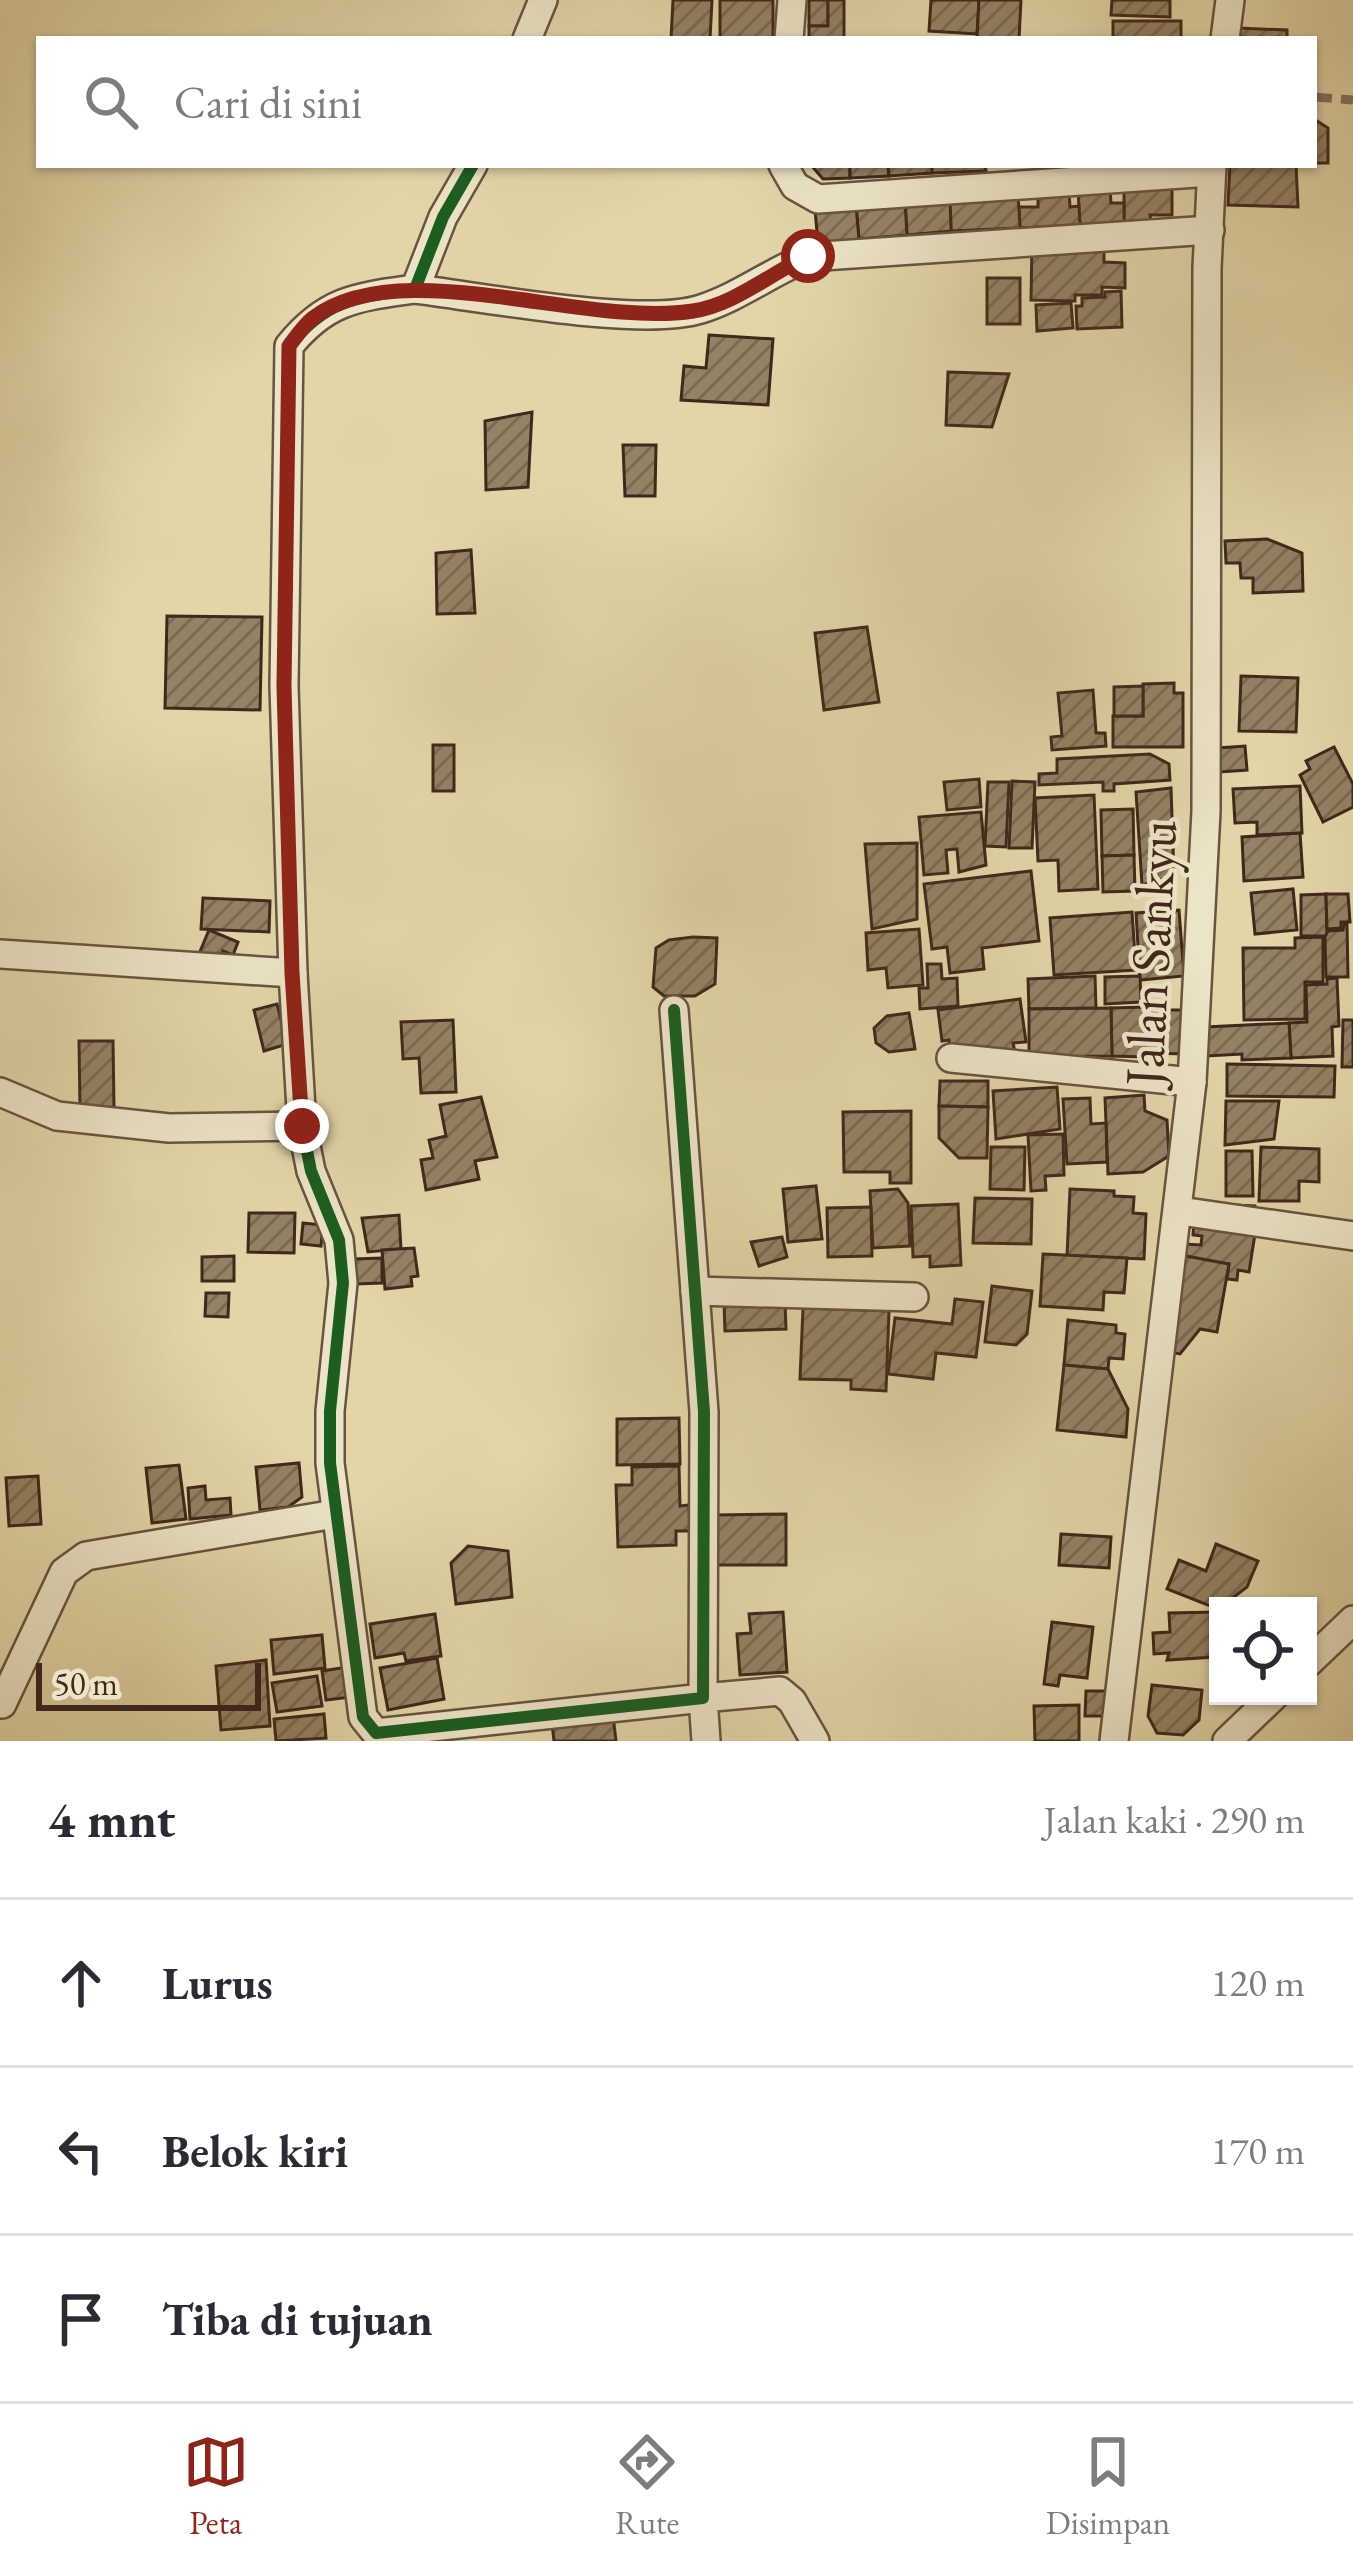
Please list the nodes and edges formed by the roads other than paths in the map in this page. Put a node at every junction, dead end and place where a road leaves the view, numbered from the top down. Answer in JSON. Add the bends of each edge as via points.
{"nodes":[{"id":1,"x":543,"y":0,"type":"edge"},
{"id":2,"x":792,"y":0,"type":"edge"},
{"id":3,"x":1230,"y":0,"type":"edge"},
{"id":4,"x":528,"y":36,"type":"edge"},
{"id":5,"x":789,"y":36,"type":"edge"},
{"id":6,"x":1226,"y":36,"type":"edge"},
{"id":7,"x":471,"y":168,"type":"edge"},
{"id":8,"x":784,"y":168,"type":"edge"},
{"id":9,"x":1211,"y":169,"type":"edge"},
{"id":10,"x":1210,"y":230,"type":"junction"},
{"id":11,"x":415,"y":289,"type":"junction"},
{"id":12,"x":0,"y":954,"type":"edge"},
{"id":13,"x":292,"y":973,"type":"junction"},
{"id":14,"x":674,"y":1010,"type":"dead end"},
{"id":15,"x":951,"y":1058,"type":"dead end"},
{"id":16,"x":1192,"y":1082,"type":"junction"},
{"id":17,"x":0,"y":1092,"type":"edge"},
{"id":18,"x":302,"y":1126,"type":"junction"},
{"id":19,"x":1180,"y":1210,"type":"junction"},
{"id":20,"x":1353,"y":1236,"type":"edge"},
{"id":21,"x":695,"y":1291,"type":"junction"},
{"id":22,"x":914,"y":1297,"type":"dead end"},
{"id":23,"x":335,"y":1514,"type":"junction"},
{"id":24,"x":1353,"y":1620,"type":"edge"},
{"id":25,"x":1317,"y":1654,"type":"edge"},
{"id":26,"x":704,"y":1698,"type":"junction"},
{"id":27,"x":2,"y":1704,"type":"edge"},
{"id":28,"x":1265,"y":1705,"type":"edge"},
{"id":29,"x":706,"y":1741,"type":"edge"},
{"id":30,"x":815,"y":1741,"type":"edge"},
{"id":31,"x":1114,"y":1741,"type":"edge"},
{"id":32,"x":1227,"y":1741,"type":"edge"}],
"edges":[{"from":1,"to":4,"type":"street"},
{"from":2,"to":5,"type":"street"},
{"from":3,"to":6,"type":"street"},
{"from":7,"to":11,"type":"street"},
{"from":8,"to":9,"type":"street","via":[[818,199]]},
{"from":9,"to":10,"type":"street","name":"Jalan Sankyu"},
{"from":10,"to":11,"type":"street","via":[[808,256],[696,311],[582,310]]},
{"from":10,"to":16,"type":"street","name":"Jalan Sankyu","via":[[1206,811]]},
{"from":11,"to":13,"type":"street","via":[[352,297],[312,318],[289,346],[284,686]]},
{"from":12,"to":13,"type":"street"},
{"from":13,"to":18,"type":"street"},
{"from":14,"to":21,"type":"street"},
{"from":15,"to":16,"type":"street"},
{"from":16,"to":19,"type":"street","name":"Jalan Sankyu"},
{"from":17,"to":18,"type":"street","via":[[57,1116],[169,1128]]},
{"from":18,"to":23,"type":"street","via":[[339,1240],[343,1283],[330,1411]]},
{"from":19,"to":20,"type":"street"},
{"from":19,"to":31,"type":"street","name":"Jalan Sankyu"},
{"from":21,"to":22,"type":"street"},
{"from":21,"to":26,"type":"street","via":[[704,1412]]},
{"from":23,"to":26,"type":"street","via":[[363,1718],[376,1732]]},
{"from":23,"to":27,"type":"street","via":[[86,1556],[64,1573]]},
{"from":24,"to":25,"type":"street"},
{"from":26,"to":29,"type":"street"},
{"from":26,"to":30,"type":"street","via":[[780,1691]]},
{"from":28,"to":32,"type":"street"}]}
